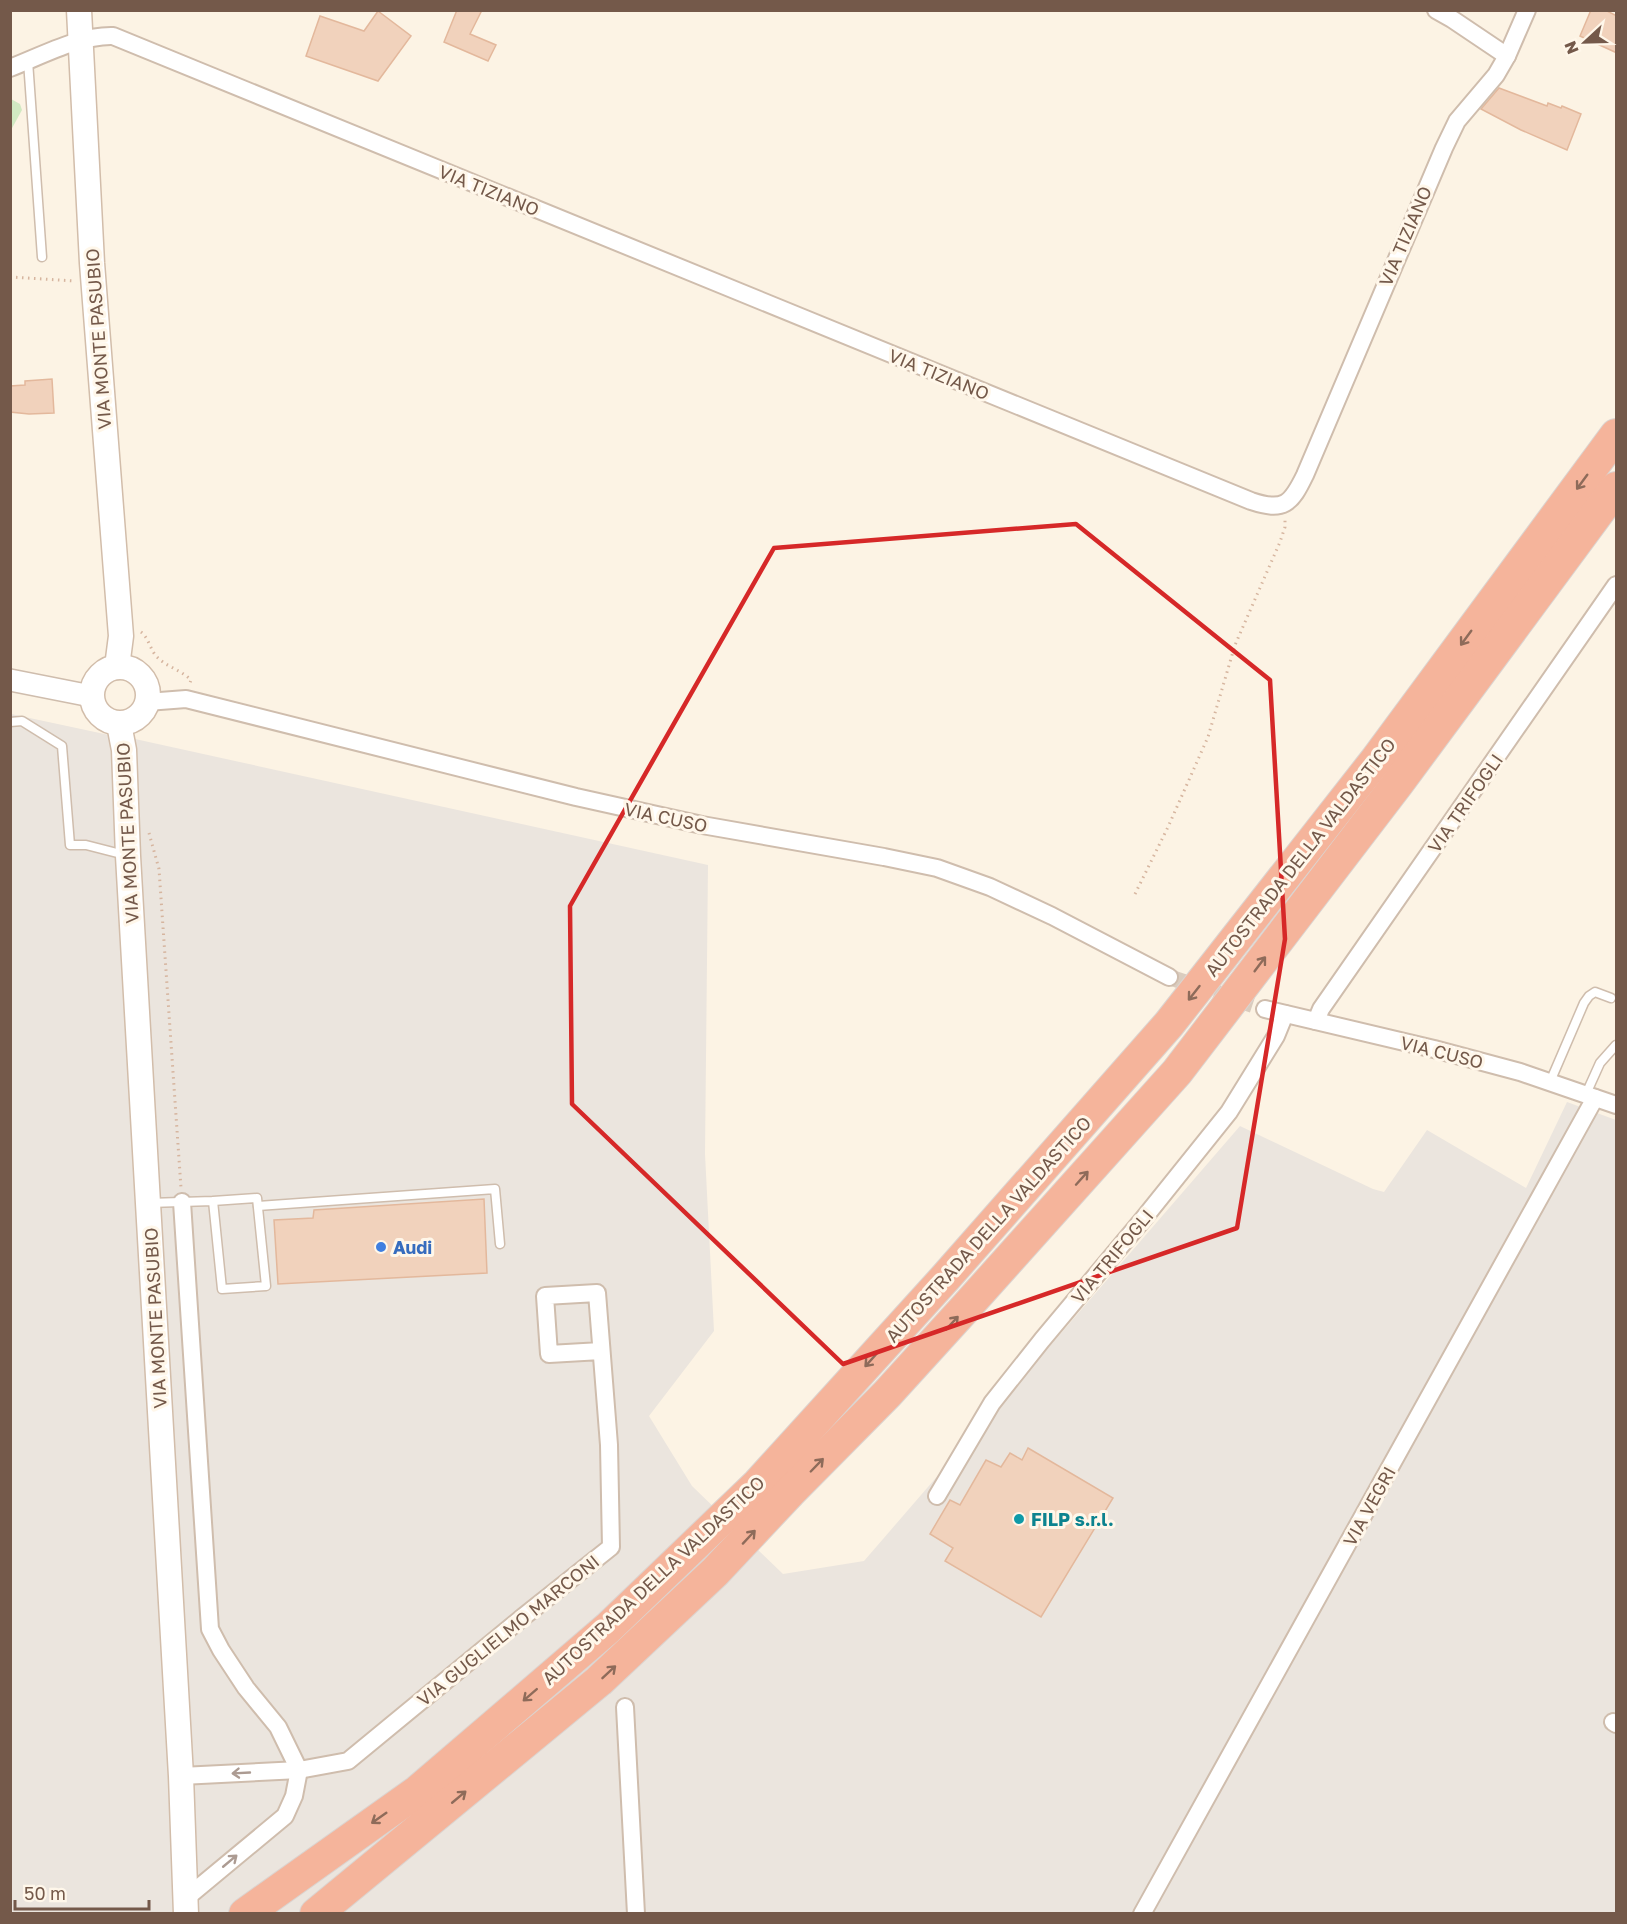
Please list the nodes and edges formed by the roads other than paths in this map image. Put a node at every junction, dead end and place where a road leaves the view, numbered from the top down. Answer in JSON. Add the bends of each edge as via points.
{"nodes":[{"id":1,"x":79,"y":10,"type":"edge"},
{"id":2,"x":1436,"y":10,"type":"edge"},
{"id":3,"x":1527,"y":10,"type":"edge"},
{"id":4,"x":82,"y":40,"type":"junction"},
{"id":5,"x":1507,"y":56,"type":"junction"},
{"id":6,"x":28,"y":61,"type":"junction"},
{"id":7,"x":10,"y":68,"type":"edge"},
{"id":8,"x":42,"y":257,"type":"dead end"},
{"id":9,"x":1617,"y":435,"type":"edge"},
{"id":10,"x":1617,"y":489,"type":"edge"},
{"id":11,"x":1617,"y":585,"type":"edge"},
{"id":12,"x":117,"y":667,"type":"junction"},
{"id":13,"x":10,"y":680,"type":"edge"},
{"id":14,"x":91,"y":696,"type":"junction"},
{"id":15,"x":147,"y":702,"type":"junction"},
{"id":16,"x":10,"y":722,"type":"edge"},
{"id":17,"x":119,"y":724,"type":"junction"},
{"id":18,"x":129,"y":856,"type":"junction"},
{"id":19,"x":1169,"y":977,"type":"tunnel mouth"},
{"id":20,"x":1611,"y":998,"type":"dead end"},
{"id":21,"x":1265,"y":1009,"type":"tunnel mouth"},
{"id":22,"x":1285,"y":1014,"type":"junction"},
{"id":23,"x":1316,"y":1021,"type":"junction"},
{"id":24,"x":1617,"y":1045,"type":"edge"},
{"id":25,"x":1550,"y":1082,"type":"junction"},
{"id":26,"x":1590,"y":1096,"type":"junction"},
{"id":27,"x":1617,"y":1105,"type":"edge"},
{"id":28,"x":213,"y":1201,"type":"junction"},
{"id":29,"x":182,"y":1202,"type":"junction"},
{"id":30,"x":148,"y":1203,"type":"junction"},
{"id":31,"x":258,"y":1206,"type":"junction"},
{"id":32,"x":500,"y":1244,"type":"dead end"},
{"id":33,"x":601,"y":1351,"type":"junction"},
{"id":34,"x":767,"y":1495,"type":"junction"},
{"id":35,"x":937,"y":1496,"type":"dead end"},
{"id":36,"x":625,"y":1707,"type":"dead end"},
{"id":37,"x":299,"y":1770,"type":"junction"},
{"id":38,"x":181,"y":1776,"type":"junction"},
{"id":39,"x":186,"y":1906,"type":"edge"},
{"id":40,"x":245,"y":1914,"type":"edge"},
{"id":41,"x":316,"y":1914,"type":"edge"},
{"id":42,"x":636,"y":1914,"type":"edge"},
{"id":43,"x":1142,"y":1914,"type":"edge"}],
"edges":[{"from":1,"to":4,"type":"main road","name":"VIA MONTE PASUBIO"},
{"from":2,"to":5,"type":"street"},
{"from":3,"to":5,"type":"street","name":"VIA TIZIANO"},
{"from":4,"to":5,"type":"street","name":"VIA TIZIANO","via":[[113,36],[1251,501],[1273,506],[1294,496],[1305,475],[1457,121]]},
{"from":4,"to":6,"type":"street","name":"VIA TIZIANO"},
{"from":4,"to":12,"type":"main road","name":"VIA MONTE PASUBIO","via":[[94,283],[121,636]]},
{"from":6,"to":7,"type":"street","name":"VIA TIZIANO"},
{"from":6,"to":8,"type":"lane"},
{"from":9,"to":34,"type":"highway","name":"AUTOSTRADA DELLA VALDASTICO","one_way":true,"via":[[1376,760],[1170,1024],[954,1268]]},
{"from":34,"to":10,"type":"highway","name":"AUTOSTRADA DELLA VALDASTICO","one_way":true,"via":[[904,1376],[1177,1072]]},
{"from":11,"to":23,"type":"street","name":"VIA TRIFOGLI"},
{"from":12,"to":14,"type":"main road","via":[[96,680]]},
{"from":12,"to":15,"type":"main road","via":[[135,671],[141,677]]},
{"from":13,"to":14,"type":"street"},
{"from":14,"to":17,"type":"main road","name":"VIA MONTE PASUBIO","via":[[103,718]]},
{"from":15,"to":17,"type":"main road","name":"VIA MONTE PASUBIO","via":[[137,718]]},
{"from":15,"to":19,"type":"street","name":"VIA CUSO","via":[[186,699],[576,797],[702,825],[937,868],[1052,916]]},
{"from":16,"to":18,"type":"lane","via":[[22,722],[62,746],[70,845]]},
{"from":17,"to":18,"type":"main road","name":"VIA MONTE PASUBIO","via":[[124,750]]},
{"from":18,"to":30,"type":"main road","name":"VIA MONTE PASUBIO"},
{"from":20,"to":25,"type":"lane","via":[[1595,992],[1589,996]]},
{"from":21,"to":22,"type":"street","name":"VIA CUSO"},
{"from":22,"to":23,"type":"street","name":"VIA CUSO"},
{"from":22,"to":35,"type":"street","name":"VIA TRIFOGLI","via":[[1276,1036],[1229,1112],[992,1403]]},
{"from":23,"to":25,"type":"street","name":"VIA CUSO"},
{"from":24,"to":26,"type":"lane","via":[[1599,1063]]},
{"from":25,"to":26,"type":"street","name":"VIA CUSO"},
{"from":26,"to":27,"type":"street","name":"VIA CUSO"},
{"from":26,"to":43,"type":"street","name":"VIA VEGRI"},
{"from":28,"to":29,"type":"lane"},
{"from":28,"to":31,"type":"lane","via":[[257,1198]]},
{"from":28,"to":31,"type":"lane","via":[[222,1289],[266,1286]]},
{"from":29,"to":30,"type":"lane"},
{"from":29,"to":37,"type":"street","name":"VIA MONTE PASUBIO","via":[[210,1629],[246,1688],[278,1727]]},
{"from":30,"to":38,"type":"main road","name":"VIA MONTE PASUBIO"},
{"from":31,"to":32,"type":"lane","via":[[495,1189]]},
{"from":33,"to":33,"type":"street","name":"VIA GUGLIELMO MARCONI","via":[[597,1293],[545,1296],[549,1354]]},
{"from":33,"to":37,"type":"street","name":"VIA GUGLIELMO MARCONI","via":[[609,1445],[611,1547],[348,1761]]},
{"from":34,"to":40,"type":"highway","name":"AUTOSTRADA DELLA VALDASTICO","one_way":true,"via":[[418,1791]]},
{"from":41,"to":34,"type":"highway","name":"AUTOSTRADA DELLA VALDASTICO","one_way":true,"via":[[599,1681],[715,1572]]},
{"from":36,"to":42,"type":"street"},
{"from":37,"to":38,"type":"street","name":"VIA GUGLIELMO MARCONI","one_way":true},
{"from":39,"to":37,"type":"street","one_way":true,"via":[[285,1816]]},
{"from":38,"to":39,"type":"main road","name":"VIA MONTE PASUBIO"}]}
